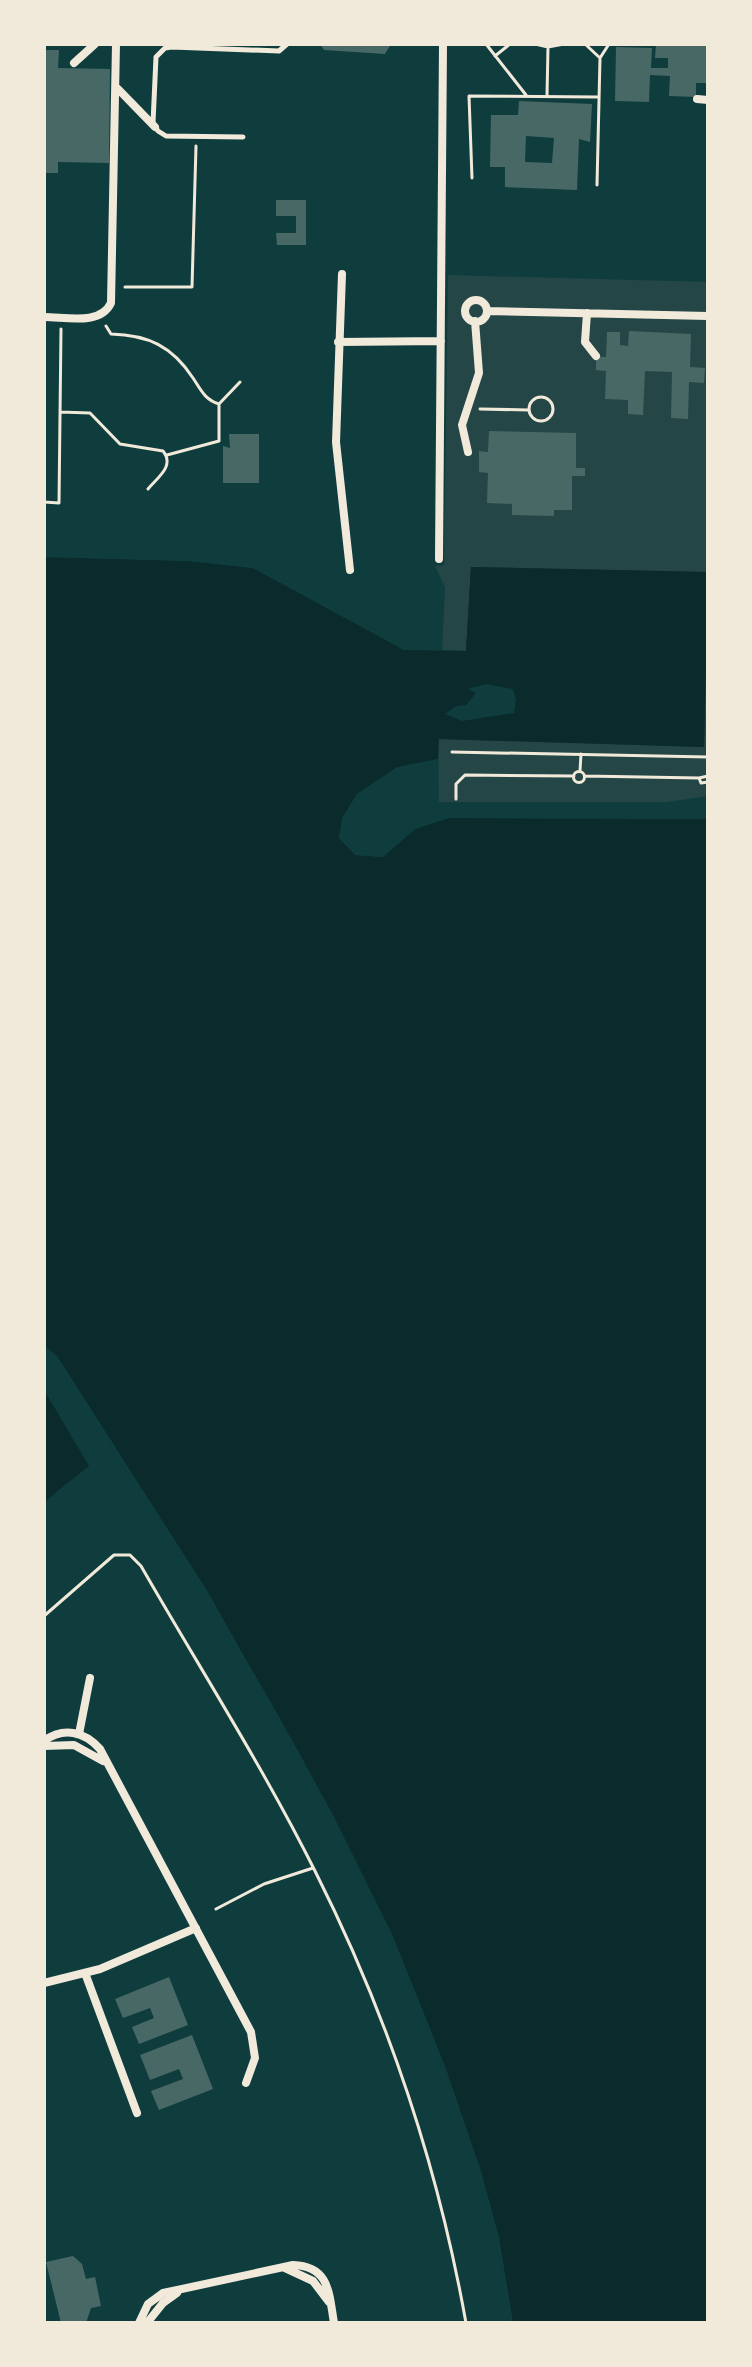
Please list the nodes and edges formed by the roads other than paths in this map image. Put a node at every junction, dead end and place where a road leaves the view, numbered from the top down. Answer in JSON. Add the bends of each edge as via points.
{"nodes":[{"id":1,"x":95,"y":44,"type":"edge"},
{"id":2,"x":116,"y":44,"type":"edge"},
{"id":3,"x":287,"y":44,"type":"edge"},
{"id":4,"x":443,"y":44,"type":"edge"},
{"id":5,"x":74,"y":63,"type":"dead end"},
{"id":6,"x":118,"y":89,"type":"junction"},
{"id":7,"x":697,"y":99,"type":"dead end"},
{"id":8,"x":708,"y":100,"type":"edge"},
{"id":9,"x":155,"y":127,"type":"junction"},
{"id":10,"x":243,"y":137,"type":"dead end"},
{"id":11,"x":342,"y":274,"type":"dead end"},
{"id":12,"x":487,"y":311,"type":"junction"},
{"id":13,"x":587,"y":313,"type":"junction"},
{"id":14,"x":708,"y":316,"type":"edge"},
{"id":15,"x":44,"y":317,"type":"edge"},
{"id":16,"x":475,"y":321,"type":"junction"},
{"id":17,"x":441,"y":341,"type":"junction"},
{"id":18,"x":338,"y":342,"type":"junction"},
{"id":19,"x":596,"y":356,"type":"dead end"},
{"id":20,"x":468,"y":452,"type":"dead end"},
{"id":21,"x":439,"y":559,"type":"dead end"},
{"id":22,"x":350,"y":570,"type":"dead end"},
{"id":23,"x":90,"y":1678,"type":"dead end"},
{"id":24,"x":79,"y":1734,"type":"junction"},
{"id":25,"x":44,"y":1744,"type":"edge"},
{"id":26,"x":106,"y":1765,"type":"junction"},
{"id":27,"x":196,"y":1928,"type":"junction"},
{"id":28,"x":85,"y":1973,"type":"junction"},
{"id":29,"x":44,"y":1983,"type":"edge"},
{"id":30,"x":246,"y":2083,"type":"dead end"},
{"id":31,"x":137,"y":2113,"type":"dead end"},
{"id":32,"x":181,"y":2291,"type":"junction"},
{"id":33,"x":139,"y":2323,"type":"edge"},
{"id":34,"x":147,"y":2323,"type":"edge"},
{"id":35,"x":334,"y":2323,"type":"edge"}],
"edges":[{"from":1,"to":5,"type":"street"},
{"from":2,"to":6,"type":"street"},
{"from":3,"to":9,"type":"lane","via":[[279,51],[165,48],[155,64]]},
{"from":4,"to":17,"type":"street"},
{"from":6,"to":9,"type":"street"},
{"from":6,"to":15,"type":"street","via":[[111,303],[100,316]]},
{"from":7,"to":8,"type":"street"},
{"from":9,"to":10,"type":"lane","via":[[166,136]]},
{"from":11,"to":18,"type":"street"},
{"from":12,"to":13,"type":"street"},
{"from":12,"to":16,"type":"street","via":[[484,319]]},
{"from":12,"to":16,"type":"street","via":[[482,302],[469,303],[467,316]]},
{"from":13,"to":14,"type":"street"},
{"from":13,"to":19,"type":"street","via":[[585,342]]},
{"from":16,"to":20,"type":"street","via":[[479,373],[462,434]]},
{"from":17,"to":18,"type":"street"},
{"from":17,"to":21,"type":"street"},
{"from":18,"to":22,"type":"street","via":[[336,455]]},
{"from":23,"to":24,"type":"street"},
{"from":24,"to":25,"type":"street","via":[[60,1733]]},
{"from":24,"to":26,"type":"street","via":[[100,1749]]},
{"from":25,"to":26,"type":"street","via":[[74,1745]]},
{"from":26,"to":27,"type":"street"},
{"from":27,"to":28,"type":"street"},
{"from":27,"to":30,"type":"street","via":[[254,2040],[255,2058]]},
{"from":28,"to":29,"type":"street"},
{"from":28,"to":31,"type":"street"},
{"from":32,"to":33,"type":"street","via":[[155,2297]]},
{"from":32,"to":34,"type":"street"},
{"from":32,"to":35,"type":"street","via":[[302,2265],[319,2273],[330,2288]]}]}
